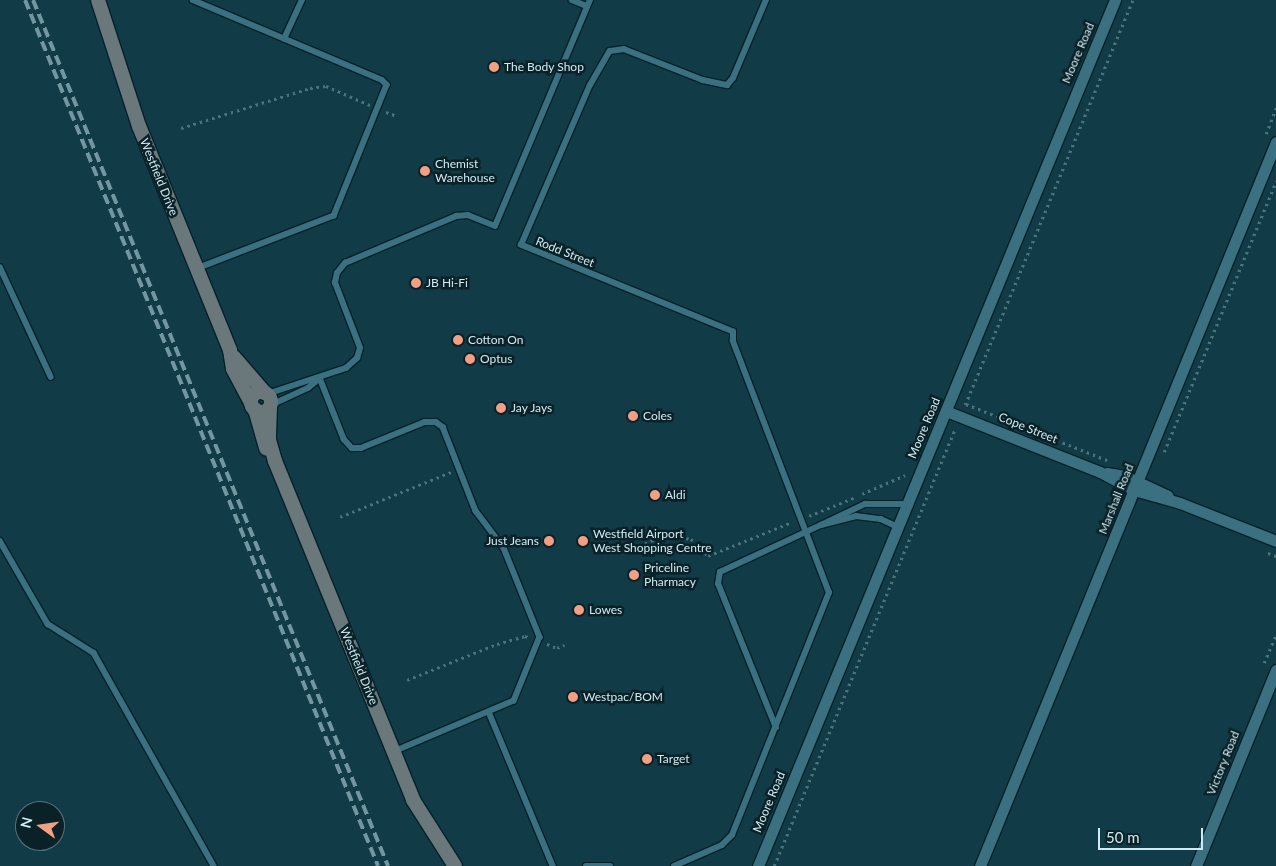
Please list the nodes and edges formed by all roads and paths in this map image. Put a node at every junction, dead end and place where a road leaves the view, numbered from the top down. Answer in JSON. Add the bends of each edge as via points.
{"nodes":[{"id":1,"x":98,"y":0,"type":"edge"},
{"id":2,"x":193,"y":0,"type":"edge"},
{"id":3,"x":302,"y":0,"type":"edge"},
{"id":4,"x":572,"y":0,"type":"edge"},
{"id":5,"x":766,"y":0,"type":"edge"},
{"id":6,"x":1115,"y":0,"type":"edge"},
{"id":7,"x":1133,"y":0,"type":"edge"},
{"id":8,"x":588,"y":3,"type":"edge"},
{"id":9,"x":284,"y":39,"type":"junction"},
{"id":10,"x":378,"y":109,"type":"junction"},
{"id":11,"x":397,"y":116,"type":"dead end"},
{"id":12,"x":181,"y":128,"type":"dead end"},
{"id":13,"x":1276,"y":142,"type":"edge"},
{"id":14,"x":0,"y":267,"type":"edge"},
{"id":15,"x":197,"y":269,"type":"junction"},
{"id":16,"x":230,"y":350,"type":"junction"},
{"id":17,"x":51,"y":377,"type":"dead end"},
{"id":18,"x":320,"y":378,"type":"junction"},
{"id":19,"x":268,"y":400,"type":"junction"},
{"id":20,"x":253,"y":406,"type":"junction"},
{"id":21,"x":946,"y":411,"type":"junction"},
{"id":22,"x":960,"y":416,"type":"junction"},
{"id":23,"x":275,"y":461,"type":"junction"},
{"id":24,"x":460,"y":469,"type":"junction"},
{"id":25,"x":907,"y":471,"type":"dead end"},
{"id":26,"x":1136,"y":486,"type":"junction"},
{"id":27,"x":908,"y":504,"type":"junction"},
{"id":28,"x":340,"y":517,"type":"dead end"},
{"id":29,"x":802,"y":519,"type":"junction"},
{"id":30,"x":821,"y":525,"type":"junction"},
{"id":31,"x":898,"y":527,"type":"junction"},
{"id":32,"x":807,"y":532,"type":"junction"},
{"id":33,"x":0,"y":541,"type":"edge"},
{"id":34,"x":1276,"y":541,"type":"edge"},
{"id":35,"x":633,"y":548,"type":"dead end"},
{"id":36,"x":540,"y":641,"type":"junction"},
{"id":37,"x":564,"y":645,"type":"dead end"},
{"id":38,"x":1276,"y":670,"type":"edge"},
{"id":39,"x":407,"y":680,"type":"dead end"},
{"id":40,"x":489,"y":712,"type":"junction"},
{"id":41,"x":776,"y":728,"type":"junction"},
{"id":42,"x":394,"y":752,"type":"junction"},
{"id":43,"x":214,"y":866,"type":"edge"},
{"id":44,"x":455,"y":866,"type":"edge"},
{"id":45,"x":553,"y":866,"type":"edge"},
{"id":46,"x":586,"y":866,"type":"edge"},
{"id":47,"x":610,"y":866,"type":"edge"},
{"id":48,"x":674,"y":866,"type":"edge"},
{"id":49,"x":758,"y":866,"type":"edge"},
{"id":50,"x":774,"y":866,"type":"edge"},
{"id":51,"x":980,"y":866,"type":"edge"},
{"id":52,"x":1196,"y":866,"type":"edge"}],
"edges":[{"from":1,"to":15,"type":"main road","name":"Westfield Drive","via":[[136,118]]},
{"from":2,"to":9,"type":"lane"},
{"from":3,"to":9,"type":"lane"},
{"from":4,"to":8,"type":"lane"},
{"from":5,"to":29,"type":"lane","name":"Rodd Street","via":[[733,78],[727,85],[703,80],[624,49],[610,51],[590,85],[521,245],[733,332],[733,341]]},
{"from":6,"to":21,"type":"street","name":"Moore Road"},
{"from":7,"to":22,"type":"path"},
{"from":8,"to":18,"type":"lane","via":[[495,226],[468,215],[456,216],[342,265],[335,279],[359,353],[352,364]]},
{"from":9,"to":10,"type":"lane","via":[[384,81],[386,86]]},
{"from":10,"to":11,"type":"path"},
{"from":10,"to":12,"type":"path","via":[[326,86],[310,88]]},
{"from":10,"to":15,"type":"lane","via":[[334,216]]},
{"from":13,"to":26,"type":"street","name":"Marshall Road"},
{"from":14,"to":17,"type":"lane"},
{"from":15,"to":16,"type":"main road","name":"Westfield Drive"},
{"from":16,"to":19,"type":"main road","name":"Westfield Drive"},
{"from":16,"to":20,"type":"main road","name":"Westfield Drive","via":[[233,369]]},
{"from":18,"to":19,"type":"lane","via":[[308,388]]},
{"from":18,"to":19,"type":"lane","via":[[304,379]]},
{"from":18,"to":24,"type":"lane","via":[[349,446],[361,448],[433,422],[443,427]]},
{"from":19,"to":20,"type":"main road","via":[[262,412]]},
{"from":19,"to":23,"type":"main road","name":"Westfield Drive","via":[[269,440]]},
{"from":20,"to":23,"type":"main road","name":"Westfield Drive","via":[[261,437]]},
{"from":21,"to":22,"type":"street","name":"Cope Street"},
{"from":21,"to":27,"type":"street","name":"Moore Road"},
{"from":22,"to":26,"type":"street","name":"Cope Street"},
{"from":22,"to":50,"type":"path"},
{"from":23,"to":42,"type":"main road","name":"Westfield Drive"},
{"from":24,"to":28,"type":"path"},
{"from":24,"to":36,"type":"lane","via":[[476,510],[504,548]]},
{"from":25,"to":29,"type":"path","via":[[892,482]]},
{"from":26,"to":34,"type":"street","name":"Cope Street"},
{"from":26,"to":51,"type":"street","name":"Marshall Road"},
{"from":27,"to":30,"type":"lane","via":[[865,504]]},
{"from":27,"to":31,"type":"street","name":"Moore Road"},
{"from":29,"to":32,"type":"lane","name":"Rodd Street"},
{"from":29,"to":35,"type":"path","via":[[708,556],[691,539],[667,534]]},
{"from":30,"to":31,"type":"lane","via":[[866,516]]},
{"from":30,"to":32,"type":"lane"},
{"from":31,"to":49,"type":"street","name":"Moore Road"},
{"from":32,"to":41,"type":"lane","name":"Rodd Street","via":[[829,598]]},
{"from":32,"to":41,"type":"lane","via":[[724,568],[717,580]]},
{"from":33,"to":43,"type":"lane","via":[[48,624],[94,654]]},
{"from":36,"to":37,"type":"path","via":[[557,648]]},
{"from":36,"to":39,"type":"path","via":[[525,636],[503,642]]},
{"from":36,"to":40,"type":"lane","via":[[514,701]]},
{"from":38,"to":52,"type":"street","name":"Victory Road"},
{"from":40,"to":42,"type":"lane"},
{"from":40,"to":45,"type":"lane"},
{"from":41,"to":48,"type":"lane","name":"Rodd Street","via":[[729,840]]},
{"from":42,"to":44,"type":"main road","name":"Westfield Drive","via":[[414,800]]},
{"from":46,"to":47,"type":"lane"}]}
